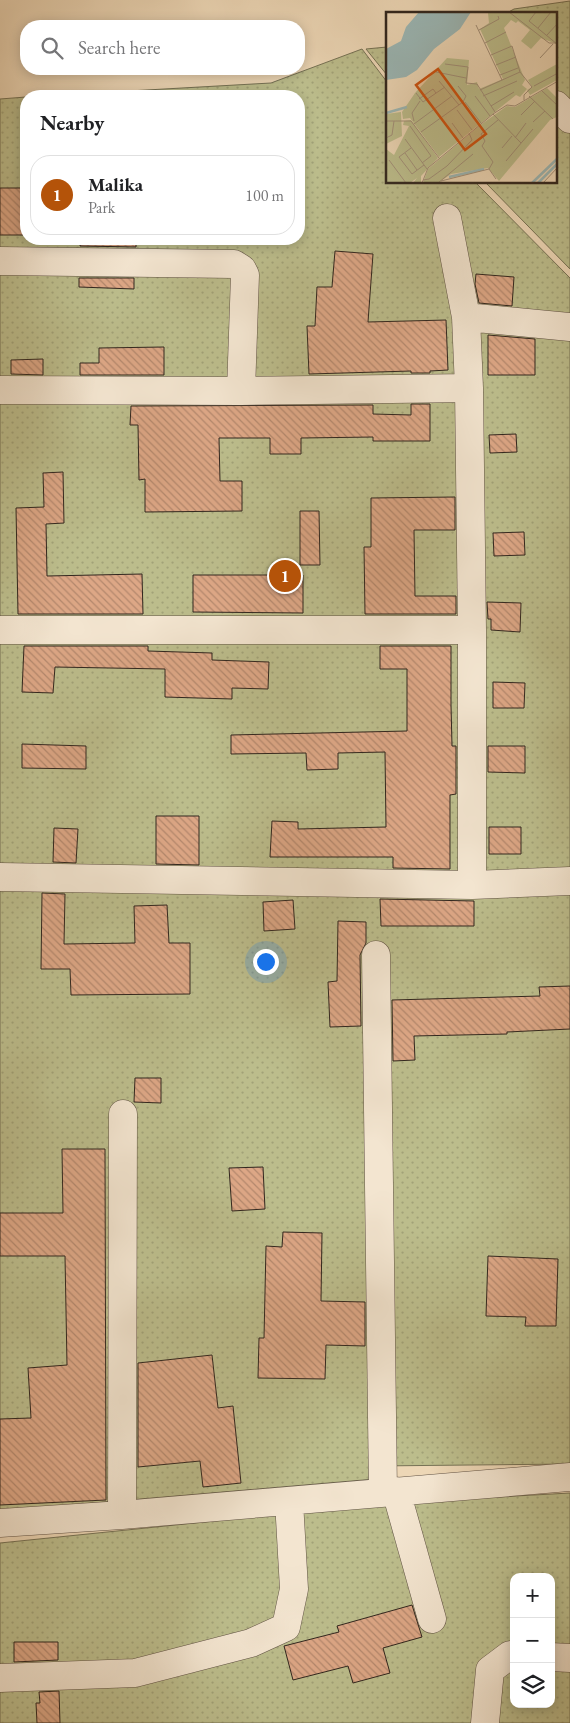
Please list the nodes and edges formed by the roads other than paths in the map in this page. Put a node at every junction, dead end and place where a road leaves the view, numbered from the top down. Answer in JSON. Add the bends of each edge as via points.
{"nodes":[{"id":1,"x":558,"y":107,"type":"edge"},
{"id":2,"x":570,"y":119,"type":"edge"},
{"id":3,"x":447,"y":218,"type":"dead end"},
{"id":4,"x":0,"y":262,"type":"edge"},
{"id":5,"x":466,"y":317,"type":"junction"},
{"id":6,"x":570,"y":327,"type":"edge"},
{"id":7,"x":469,"y":388,"type":"junction"},
{"id":8,"x":0,"y":390,"type":"edge"},
{"id":9,"x":241,"y":391,"type":"junction"},
{"id":10,"x":0,"y":630,"type":"edge"},
{"id":11,"x":472,"y":630,"type":"junction"},
{"id":12,"x":0,"y":877,"type":"edge"},
{"id":13,"x":570,"y":881,"type":"edge"},
{"id":14,"x":472,"y":885,"type":"junction"},
{"id":15,"x":376,"y":954,"type":"dead end"},
{"id":16,"x":123,"y":1114,"type":"dead end"},
{"id":17,"x":570,"y":1477,"type":"edge"},
{"id":18,"x":389,"y":1492,"type":"junction"},
{"id":19,"x":289,"y":1501,"type":"junction"},
{"id":20,"x":122,"y":1515,"type":"junction"},
{"id":21,"x":0,"y":1523,"type":"edge"},
{"id":22,"x":432,"y":1619,"type":"dead end"},
{"id":23,"x":510,"y":1654,"type":"edge"},
{"id":24,"x":555,"y":1657,"type":"edge"},
{"id":25,"x":570,"y":1658,"type":"edge"},
{"id":26,"x":0,"y":1678,"type":"edge"},
{"id":27,"x":485,"y":1723,"type":"edge"}],
"edges":[{"from":1,"to":2,"type":"street"},
{"from":3,"to":5,"type":"street"},
{"from":4,"to":9,"type":"street","via":[[234,264],[245,275]]},
{"from":5,"to":6,"type":"street"},
{"from":5,"to":7,"type":"street"},
{"from":7,"to":9,"type":"street"},
{"from":7,"to":11,"type":"street"},
{"from":8,"to":9,"type":"street"},
{"from":10,"to":11,"type":"street"},
{"from":11,"to":14,"type":"street"},
{"from":12,"to":14,"type":"street"},
{"from":13,"to":14,"type":"street"},
{"from":15,"to":18,"type":"street"},
{"from":16,"to":20,"type":"street"},
{"from":17,"to":18,"type":"street"},
{"from":18,"to":19,"type":"street"},
{"from":18,"to":22,"type":"street"},
{"from":19,"to":20,"type":"street"},
{"from":19,"to":26,"type":"street","via":[[294,1589],[286,1627],[251,1643],[135,1672]]},
{"from":20,"to":21,"type":"street"},
{"from":23,"to":27,"type":"street","via":[[490,1670]]},
{"from":24,"to":25,"type":"street"}]}
